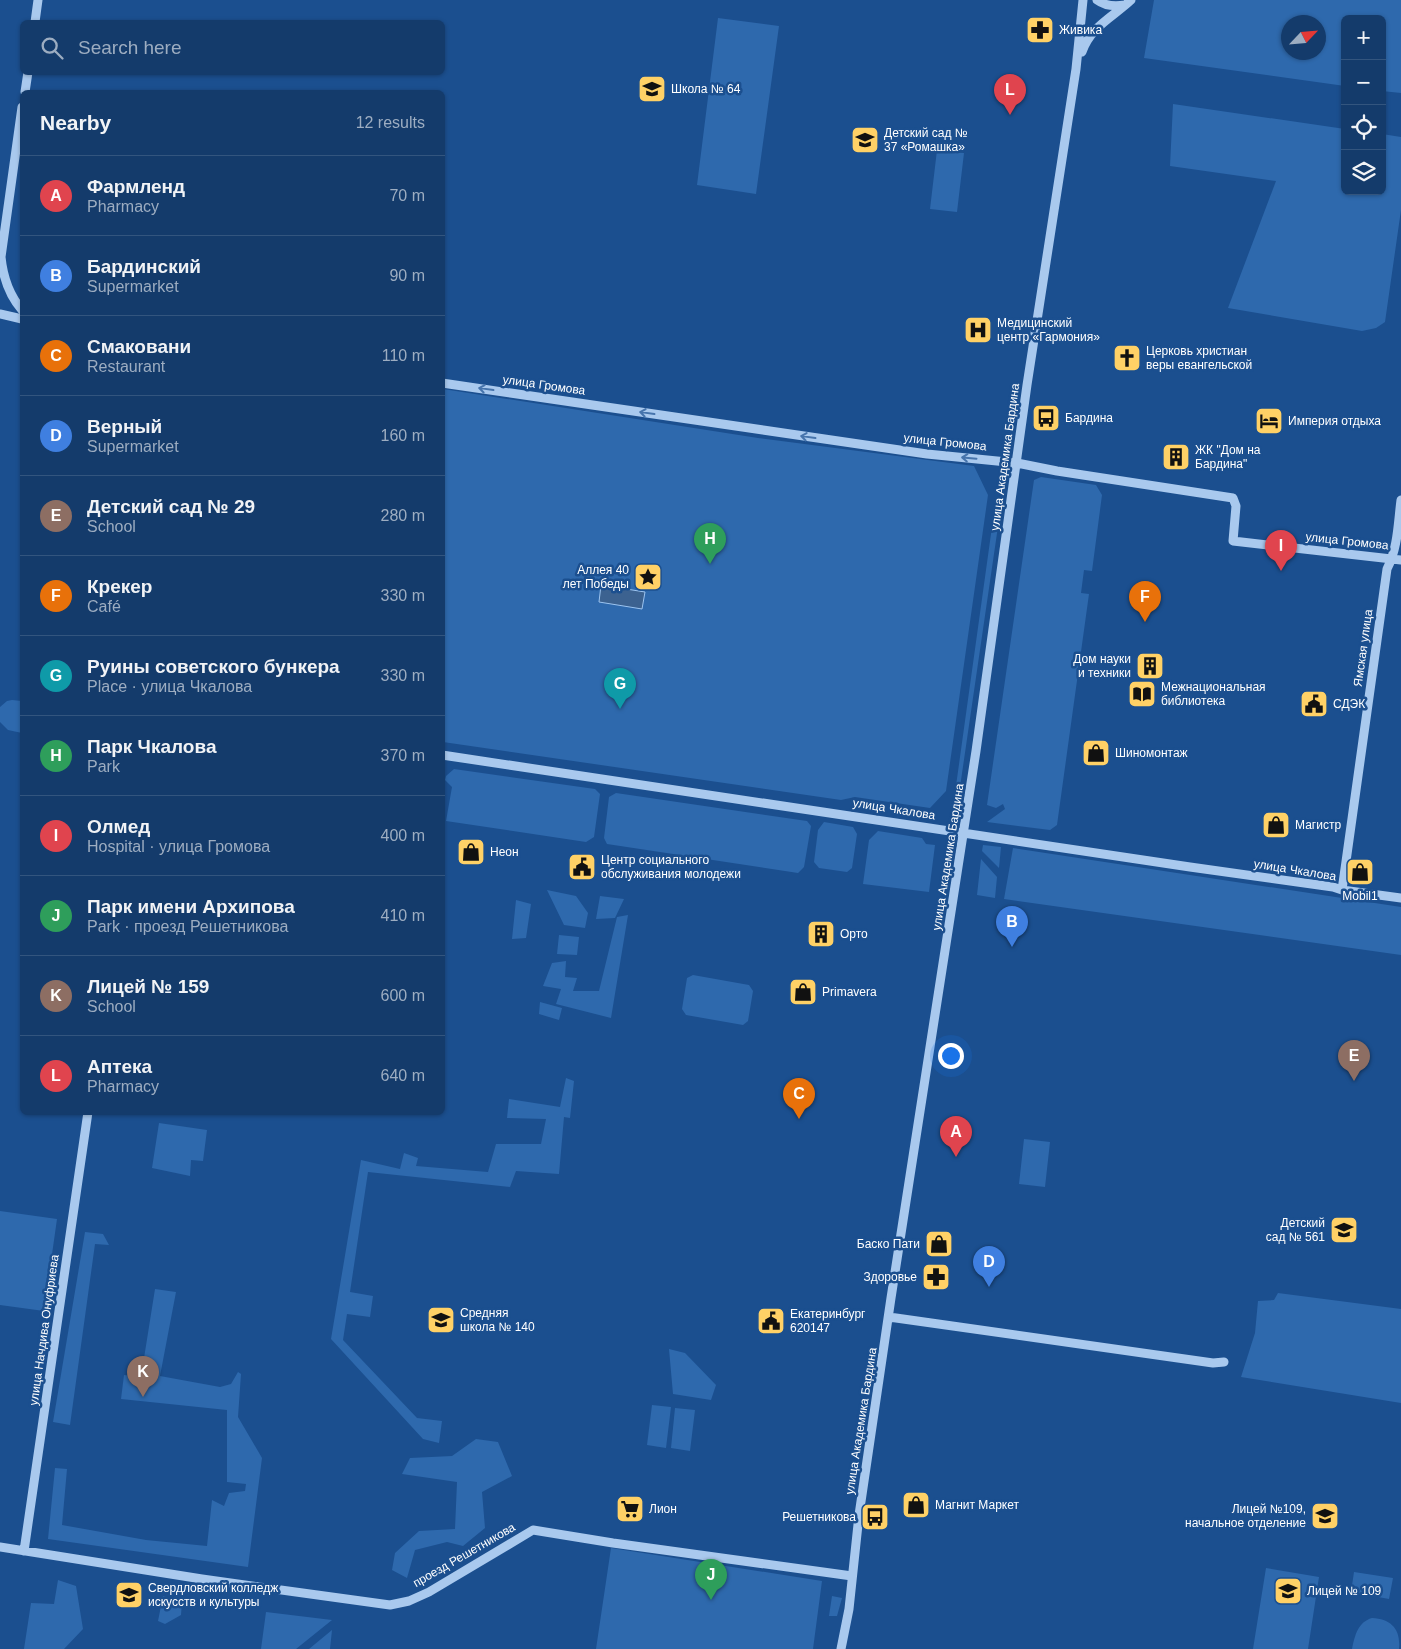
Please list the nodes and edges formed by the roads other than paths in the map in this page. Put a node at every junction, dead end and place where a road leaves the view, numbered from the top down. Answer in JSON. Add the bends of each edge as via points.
{"nodes":[{"id":1,"x":38,"y":0,"type":"edge"},
{"id":2,"x":1083,"y":0,"type":"edge"},
{"id":3,"x":1097,"y":0,"type":"edge"},
{"id":4,"x":1128,"y":3,"type":"edge"},
{"id":5,"x":35,"y":20,"type":"edge"},
{"id":6,"x":1076,"y":69,"type":"junction"},
{"id":7,"x":28,"y":75,"type":"edge"},
{"id":8,"x":25,"y":90,"type":"edge"},
{"id":9,"x":20,"y":121,"type":"edge"},
{"id":10,"x":1,"y":269,"type":"edge"},
{"id":11,"x":20,"y":307,"type":"edge"},
{"id":12,"x":0,"y":314,"type":"edge"},
{"id":13,"x":20,"y":319,"type":"edge"},
{"id":14,"x":445,"y":383,"type":"edge"},
{"id":15,"x":1017,"y":463,"type":"junction"},
{"id":16,"x":1401,"y":500,"type":"edge"},
{"id":17,"x":1397,"y":560,"type":"edge"},
{"id":18,"x":445,"y":755,"type":"edge"},
{"id":19,"x":964,"y":832,"type":"junction"},
{"id":20,"x":1342,"y":890,"type":"junction"},
{"id":21,"x":1401,"y":898,"type":"edge"},
{"id":22,"x":88,"y":1115,"type":"edge"},
{"id":23,"x":889,"y":1317,"type":"junction"},
{"id":24,"x":1224,"y":1362,"type":"dead end"},
{"id":25,"x":0,"y":1547,"type":"edge"},
{"id":26,"x":24,"y":1551,"type":"junction"},
{"id":27,"x":852,"y":1576,"type":"junction"},
{"id":28,"x":841,"y":1649,"type":"edge"}],
"edges":[{"from":1,"to":5,"type":"street"},
{"from":2,"to":6,"type":"street","name":"улица Академика Бардина"},
{"from":3,"to":4,"type":"street","name":"улица Академика Бардина","via":[[1111,6]]},
{"from":4,"to":6,"type":"street","name":"улица Академика Бардина","via":[[1089,36]]},
{"from":6,"to":15,"type":"street","name":"улица Академика Бардина"},
{"from":7,"to":8,"type":"street"},
{"from":9,"to":10,"type":"street"},
{"from":10,"to":11,"type":"street","via":[[9,291]]},
{"from":12,"to":13,"type":"street"},
{"from":15,"to":14,"type":"street","name":"улица Громова","one_way":true,"via":[[927,454]]},
{"from":15,"to":17,"type":"street","name":"улица Громова","via":[[1233,498],[1236,506],[1234,541]]},
{"from":15,"to":19,"type":"street","name":"улица Академика Бардина"},
{"from":16,"to":17,"type":"street","name":"Ямская улица"},
{"from":17,"to":20,"type":"street","name":"Ямская улица","via":[[1387,569]]},
{"from":18,"to":19,"type":"street","name":"улица Чкалова"},
{"from":19,"to":20,"type":"street","name":"улица Чкалова"},
{"from":19,"to":23,"type":"street","name":"улица Академика Бардина"},
{"from":20,"to":21,"type":"street","name":"улица Чкалова"},
{"from":22,"to":26,"type":"street","name":"улица Начдива Онуфриева"},
{"from":23,"to":24,"type":"street"},
{"from":23,"to":27,"type":"street","name":"улица Академика Бардина"},
{"from":25,"to":26,"type":"street","name":"проезд Решетникова"},
{"from":26,"to":27,"type":"street","name":"проезд Решетникова","via":[[202,1580],[390,1605],[429,1592],[533,1530]]},
{"from":27,"to":28,"type":"street","name":"улица Академика Бардина"}]}
